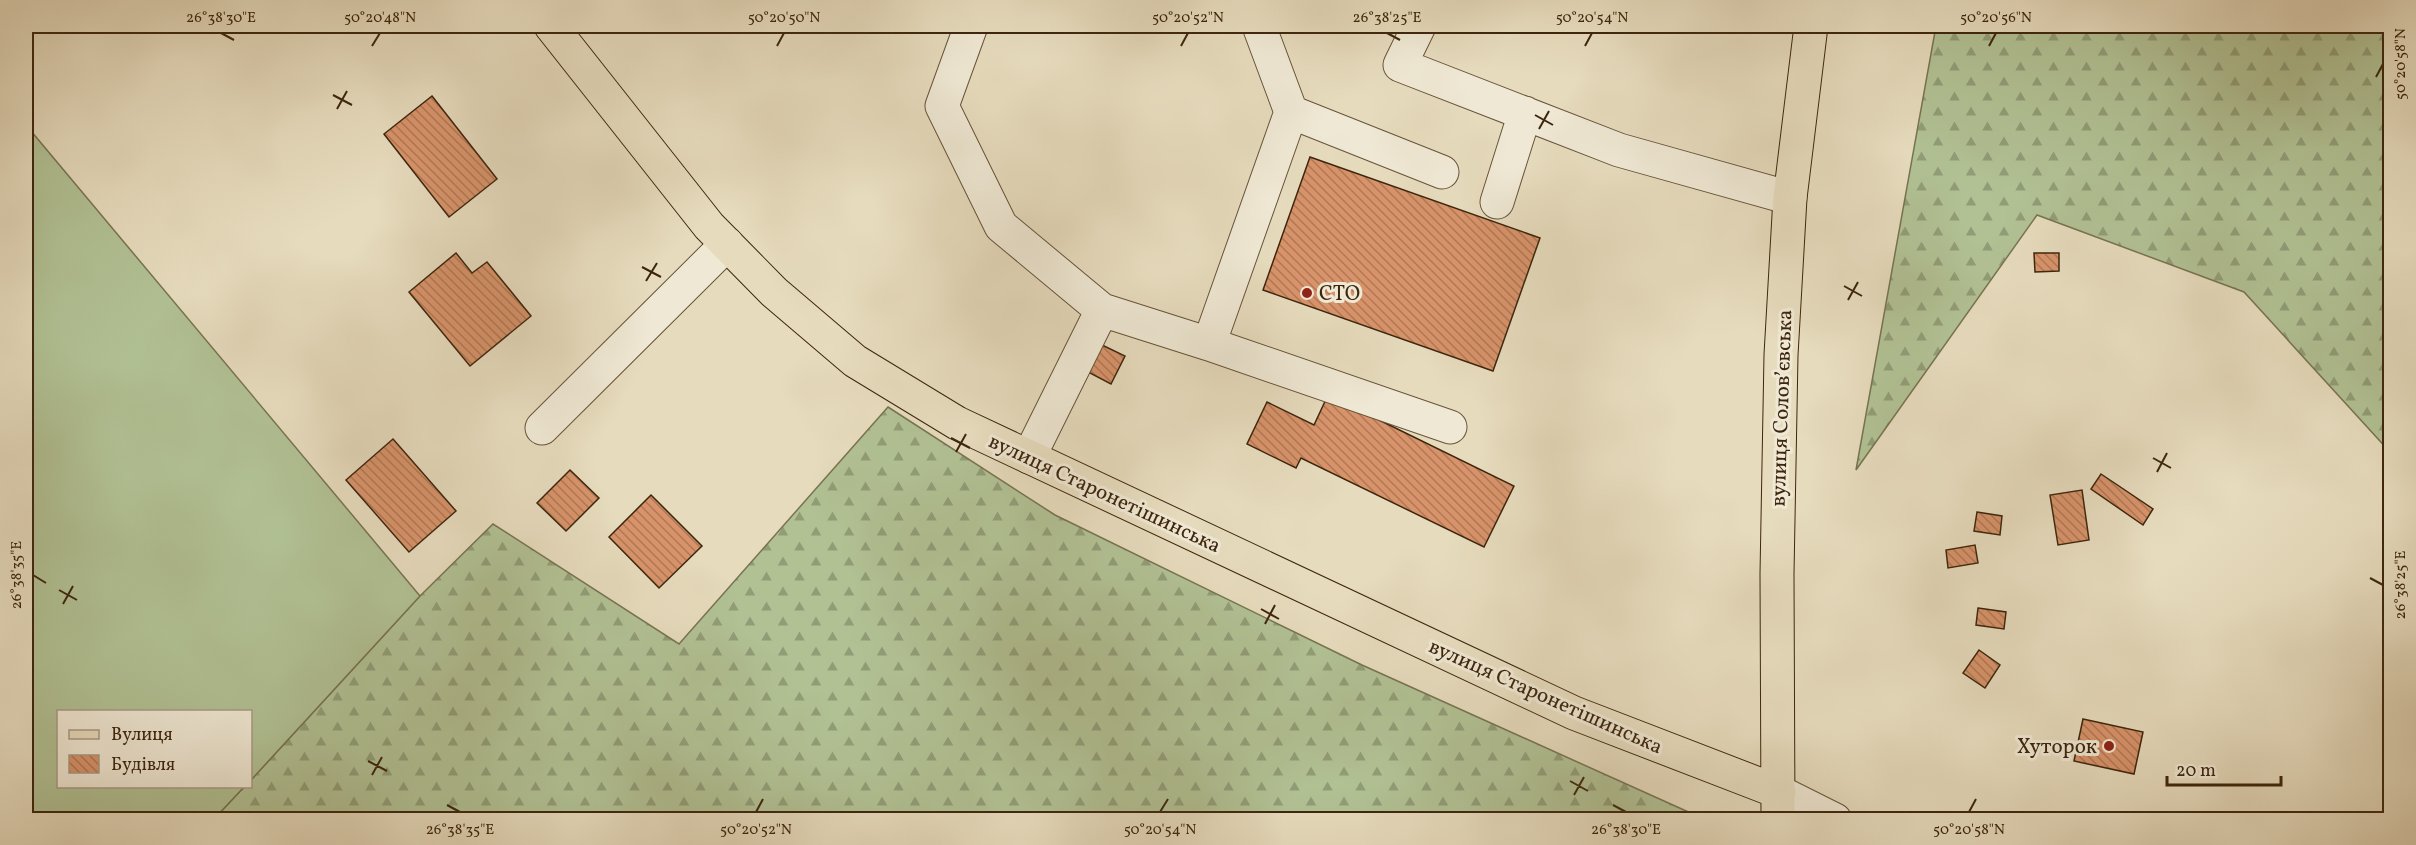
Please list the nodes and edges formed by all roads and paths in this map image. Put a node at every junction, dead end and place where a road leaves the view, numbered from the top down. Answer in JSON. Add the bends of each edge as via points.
{"nodes":[{"id":1,"x":551,"y":26,"type":"edge"},
{"id":2,"x":971,"y":26,"type":"edge"},
{"id":3,"x":1259,"y":26,"type":"edge"},
{"id":4,"x":1419,"y":26,"type":"edge"},
{"id":5,"x":1811,"y":26,"type":"edge"},
{"id":6,"x":1291,"y":112,"type":"junction"},
{"id":7,"x":1525,"y":113,"type":"junction"},
{"id":8,"x":1442,"y":172,"type":"dead end"},
{"id":9,"x":1790,"y":198,"type":"junction"},
{"id":10,"x":1497,"y":202,"type":"dead end"},
{"id":11,"x":727,"y":244,"type":"junction"},
{"id":12,"x":1102,"y":310,"type":"junction"},
{"id":13,"x":1209,"y":344,"type":"junction"},
{"id":14,"x":542,"y":428,"type":"dead end"},
{"id":15,"x":1450,"y":428,"type":"dead end"},
{"id":16,"x":1029,"y":457,"type":"junction"},
{"id":17,"x":1778,"y":806,"type":"edge"},
{"id":18,"x":1835,"y":819,"type":"edge"}],
"edges":[{"from":1,"to":11,"type":"main road","name":"вулиця Старонетішинська"},
{"from":2,"to":12,"type":"street","via":[[942,106],[1001,226]]},
{"from":3,"to":6,"type":"street"},
{"from":4,"to":7,"type":"street","via":[[1400,65]]},
{"from":5,"to":9,"type":"main road","name":"вулиця Соловʼєвська"},
{"from":6,"to":8,"type":"street"},
{"from":6,"to":13,"type":"street"},
{"from":7,"to":9,"type":"street","via":[[1618,150]]},
{"from":7,"to":10,"type":"street"},
{"from":9,"to":17,"type":"main road","name":"вулиця Соловʼєвська","via":[[1780,389]]},
{"from":11,"to":14,"type":"street"},
{"from":11,"to":16,"type":"main road","name":"вулиця Старонетішинська","via":[[774,292],[855,361],[957,423]]},
{"from":12,"to":13,"type":"street"},
{"from":12,"to":16,"type":"street"},
{"from":13,"to":15,"type":"street"},
{"from":16,"to":17,"type":"main road","name":"вулиця Старонетішинська"},
{"from":17,"to":18,"type":"street"}]}
